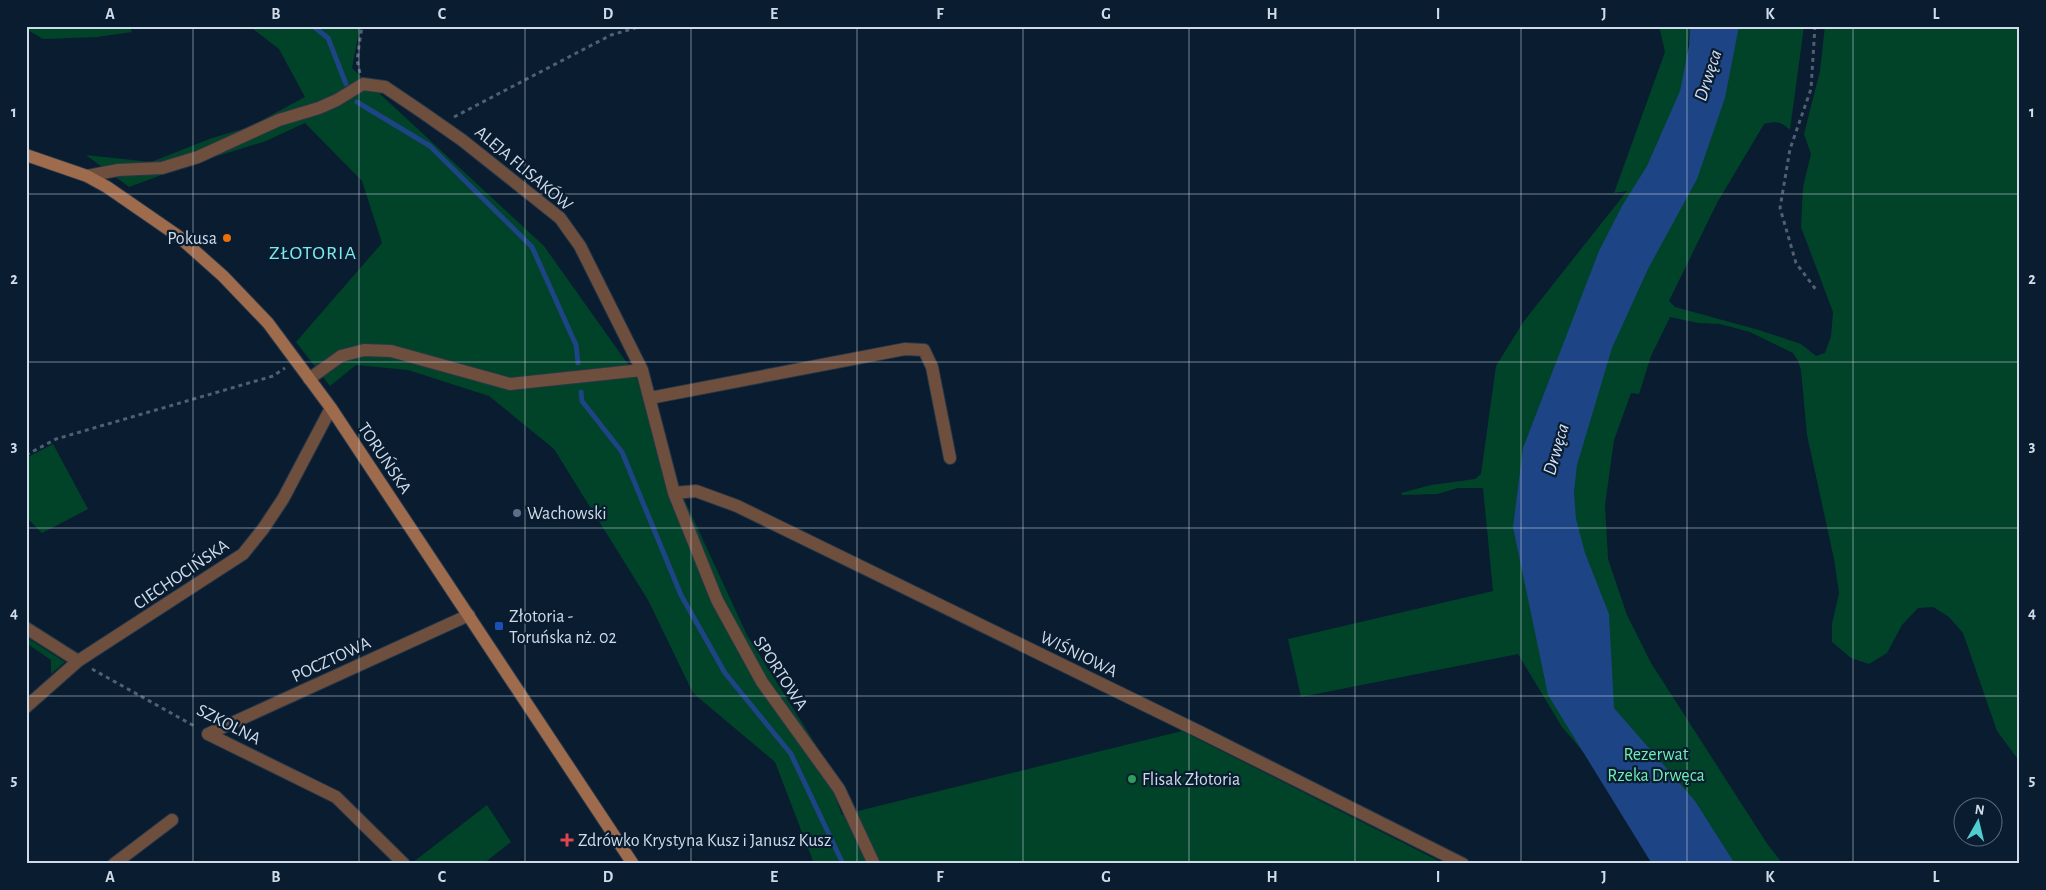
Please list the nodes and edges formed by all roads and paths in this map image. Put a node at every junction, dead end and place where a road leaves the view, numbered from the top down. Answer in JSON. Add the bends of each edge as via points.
{"nodes":[{"id":1,"x":362,"y":26,"type":"edge"},
{"id":2,"x":642,"y":26,"type":"edge"},
{"id":3,"x":1814,"y":26,"type":"edge"},
{"id":4,"x":363,"y":84,"type":"junction"},
{"id":5,"x":440,"y":124,"type":"junction"},
{"id":6,"x":26,"y":155,"type":"edge"},
{"id":7,"x":87,"y":176,"type":"junction"},
{"id":8,"x":1817,"y":291,"type":"dead end"},
{"id":9,"x":296,"y":360,"type":"junction"},
{"id":10,"x":642,"y":370,"type":"junction"},
{"id":11,"x":309,"y":379,"type":"junction"},
{"id":12,"x":650,"y":398,"type":"junction"},
{"id":13,"x":331,"y":408,"type":"junction"},
{"id":14,"x":26,"y":455,"type":"edge"},
{"id":15,"x":950,"y":458,"type":"dead end"},
{"id":16,"x":674,"y":493,"type":"junction"},
{"id":17,"x":469,"y":615,"type":"junction"},
{"id":18,"x":26,"y":628,"type":"edge"},
{"id":19,"x":78,"y":661,"type":"junction"},
{"id":20,"x":26,"y":707,"type":"edge"},
{"id":21,"x":208,"y":734,"type":"junction"},
{"id":22,"x":172,"y":820,"type":"dead end"},
{"id":23,"x":114,"y":864,"type":"edge"},
{"id":24,"x":404,"y":864,"type":"edge"},
{"id":25,"x":633,"y":864,"type":"edge"},
{"id":26,"x":874,"y":864,"type":"edge"},
{"id":27,"x":1464,"y":864,"type":"edge"}],
"edges":[{"from":1,"to":4,"type":"path","via":[[357,60]]},
{"from":2,"to":5,"type":"path","via":[[611,34]]},
{"from":3,"to":8,"type":"path","via":[[1811,89],[1790,149],[1780,208],[1796,263]]},
{"from":4,"to":5,"type":"street","name":"ALEJA FLISAKÓW","via":[[385,87]]},
{"from":4,"to":7,"type":"street","via":[[338,100],[279,120],[198,157],[162,168],[118,170]]},
{"from":5,"to":10,"type":"street","name":"ALEJA FLISAKÓW","via":[[560,218],[580,246]]},
{"from":6,"to":7,"type":"main road","name":"TORUŃSKA"},
{"from":7,"to":9,"type":"main road","name":"TORUŃSKA","via":[[178,236],[223,276],[268,323]]},
{"from":9,"to":11,"type":"main road","name":"TORUŃSKA"},
{"from":9,"to":14,"type":"path","via":[[274,376],[56,439]]},
{"from":10,"to":11,"type":"street","via":[[510,384],[391,352],[364,350],[340,356]]},
{"from":10,"to":12,"type":"street","name":"ALEJA FLISAKÓW"},
{"from":11,"to":13,"type":"main road","name":"TORUŃSKA"},
{"from":12,"to":15,"type":"street","via":[[905,349],[924,350],[932,367]]},
{"from":12,"to":16,"type":"street","name":"ALEJA FLISAKÓW"},
{"from":13,"to":17,"type":"main road","name":"TORUŃSKA"},
{"from":13,"to":19,"type":"street","name":"CIECHOCIŃSKA","via":[[283,499],[243,554]]},
{"from":16,"to":26,"type":"street","name":"SPORTOWA","via":[[717,600],[762,682],[839,789]]},
{"from":16,"to":27,"type":"street","name":"WIŚNIOWA","via":[[696,491],[737,506]]},
{"from":17,"to":21,"type":"street","name":"POCZTOWA"},
{"from":17,"to":25,"type":"main road","name":"TORUŃSKA"},
{"from":18,"to":19,"type":"street"},
{"from":19,"to":20,"type":"street","name":"CIECHOCIŃSKA"},
{"from":19,"to":21,"type":"path","name":"SZKOLNA"},
{"from":21,"to":24,"type":"street","name":"SZKOLNA","via":[[336,797]]},
{"from":22,"to":23,"type":"street"}]}
